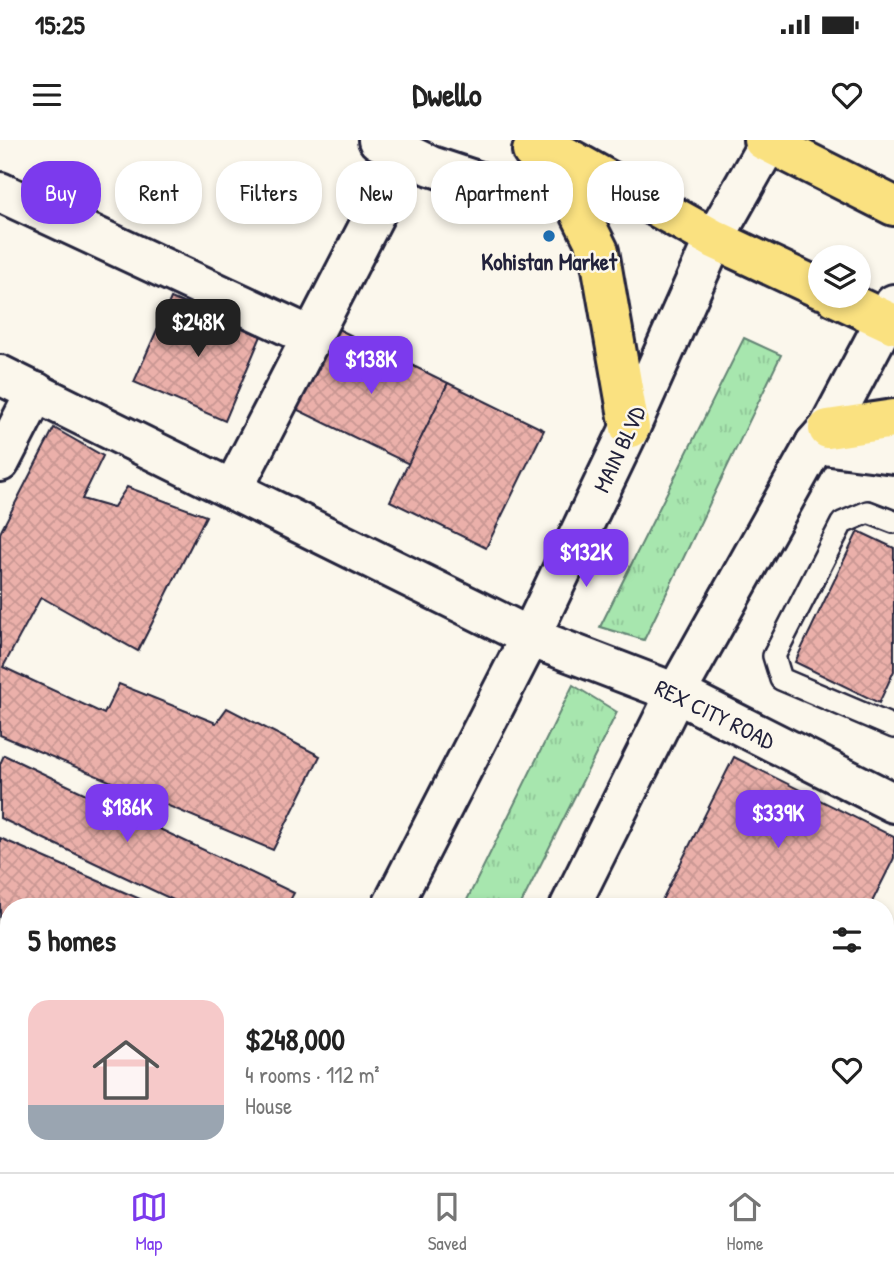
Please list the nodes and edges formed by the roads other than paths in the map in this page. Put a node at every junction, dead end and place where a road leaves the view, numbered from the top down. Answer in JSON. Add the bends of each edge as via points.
{"nodes":[{"id":1,"x":518,"y":140,"type":"edge"},
{"id":2,"x":536,"y":140,"type":"edge"},
{"id":3,"x":767,"y":141,"type":"edge"},
{"id":4,"x":392,"y":147,"type":"edge"},
{"id":5,"x":544,"y":161,"type":"edge"},
{"id":6,"x":431,"y":166,"type":"edge"},
{"id":7,"x":0,"y":192,"type":"edge"},
{"id":8,"x":573,"y":200,"type":"edge"},
{"id":9,"x":894,"y":206,"type":"edge"},
{"id":10,"x":714,"y":239,"type":"junction"},
{"id":11,"x":808,"y":283,"type":"edge"},
{"id":12,"x":868,"y":308,"type":"edge"},
{"id":13,"x":891,"y":316,"type":"edge"},
{"id":14,"x":312,"y":337,"type":"junction"},
{"id":15,"x":0,"y":375,"type":"edge"},
{"id":16,"x":36,"y":391,"type":"junction"},
{"id":17,"x":894,"y":419,"type":"edge"},
{"id":18,"x":629,"y":428,"type":"junction"},
{"id":19,"x":821,"y":436,"type":"junction"},
{"id":20,"x":894,"y":454,"type":"edge"},
{"id":21,"x":0,"y":462,"type":"edge"},
{"id":22,"x":233,"y":489,"type":"junction"},
{"id":23,"x":894,"y":522,"type":"edge"},
{"id":24,"x":530,"y":637,"type":"junction"},
{"id":25,"x":676,"y":693,"type":"junction"},
{"id":26,"x":894,"y":727,"type":"edge"},
{"id":27,"x":894,"y":803,"type":"edge"},
{"id":28,"x":396,"y":898,"type":"edge"},
{"id":29,"x":574,"y":898,"type":"edge"}],
"edges":[{"from":1,"to":5,"type":"main road"},
{"from":2,"to":10,"type":"main road"},
{"from":3,"to":9,"type":"main road"},
{"from":3,"to":10,"type":"street","name":"MAIN BLVD"},
{"from":4,"to":6,"type":"street"},
{"from":4,"to":14,"type":"street"},
{"from":7,"to":14,"type":"street"},
{"from":8,"to":18,"type":"main road","via":[[599,251]]},
{"from":10,"to":11,"type":"main road"},
{"from":10,"to":18,"type":"street","name":"MAIN BLVD"},
{"from":12,"to":13,"type":"main road"},
{"from":13,"to":19,"type":"street"},
{"from":14,"to":22,"type":"street"},
{"from":15,"to":16,"type":"street","name":"REX CITY ROAD"},
{"from":16,"to":21,"type":"street"},
{"from":16,"to":22,"type":"street","name":"REX CITY ROAD"},
{"from":17,"to":19,"type":"main road"},
{"from":18,"to":24,"type":"street","name":"MAIN BLVD"},
{"from":19,"to":20,"type":"street"},
{"from":19,"to":25,"type":"street"},
{"from":22,"to":24,"type":"street","name":"REX CITY ROAD"},
{"from":23,"to":26,"type":"lane","via":[[868,512],[842,523],[774,656],[781,679]]},
{"from":24,"to":25,"type":"street","name":"REX CITY ROAD"},
{"from":24,"to":28,"type":"street","name":"MAIN BLVD"},
{"from":25,"to":27,"type":"street","name":"REX CITY ROAD"},
{"from":25,"to":29,"type":"street"}]}
